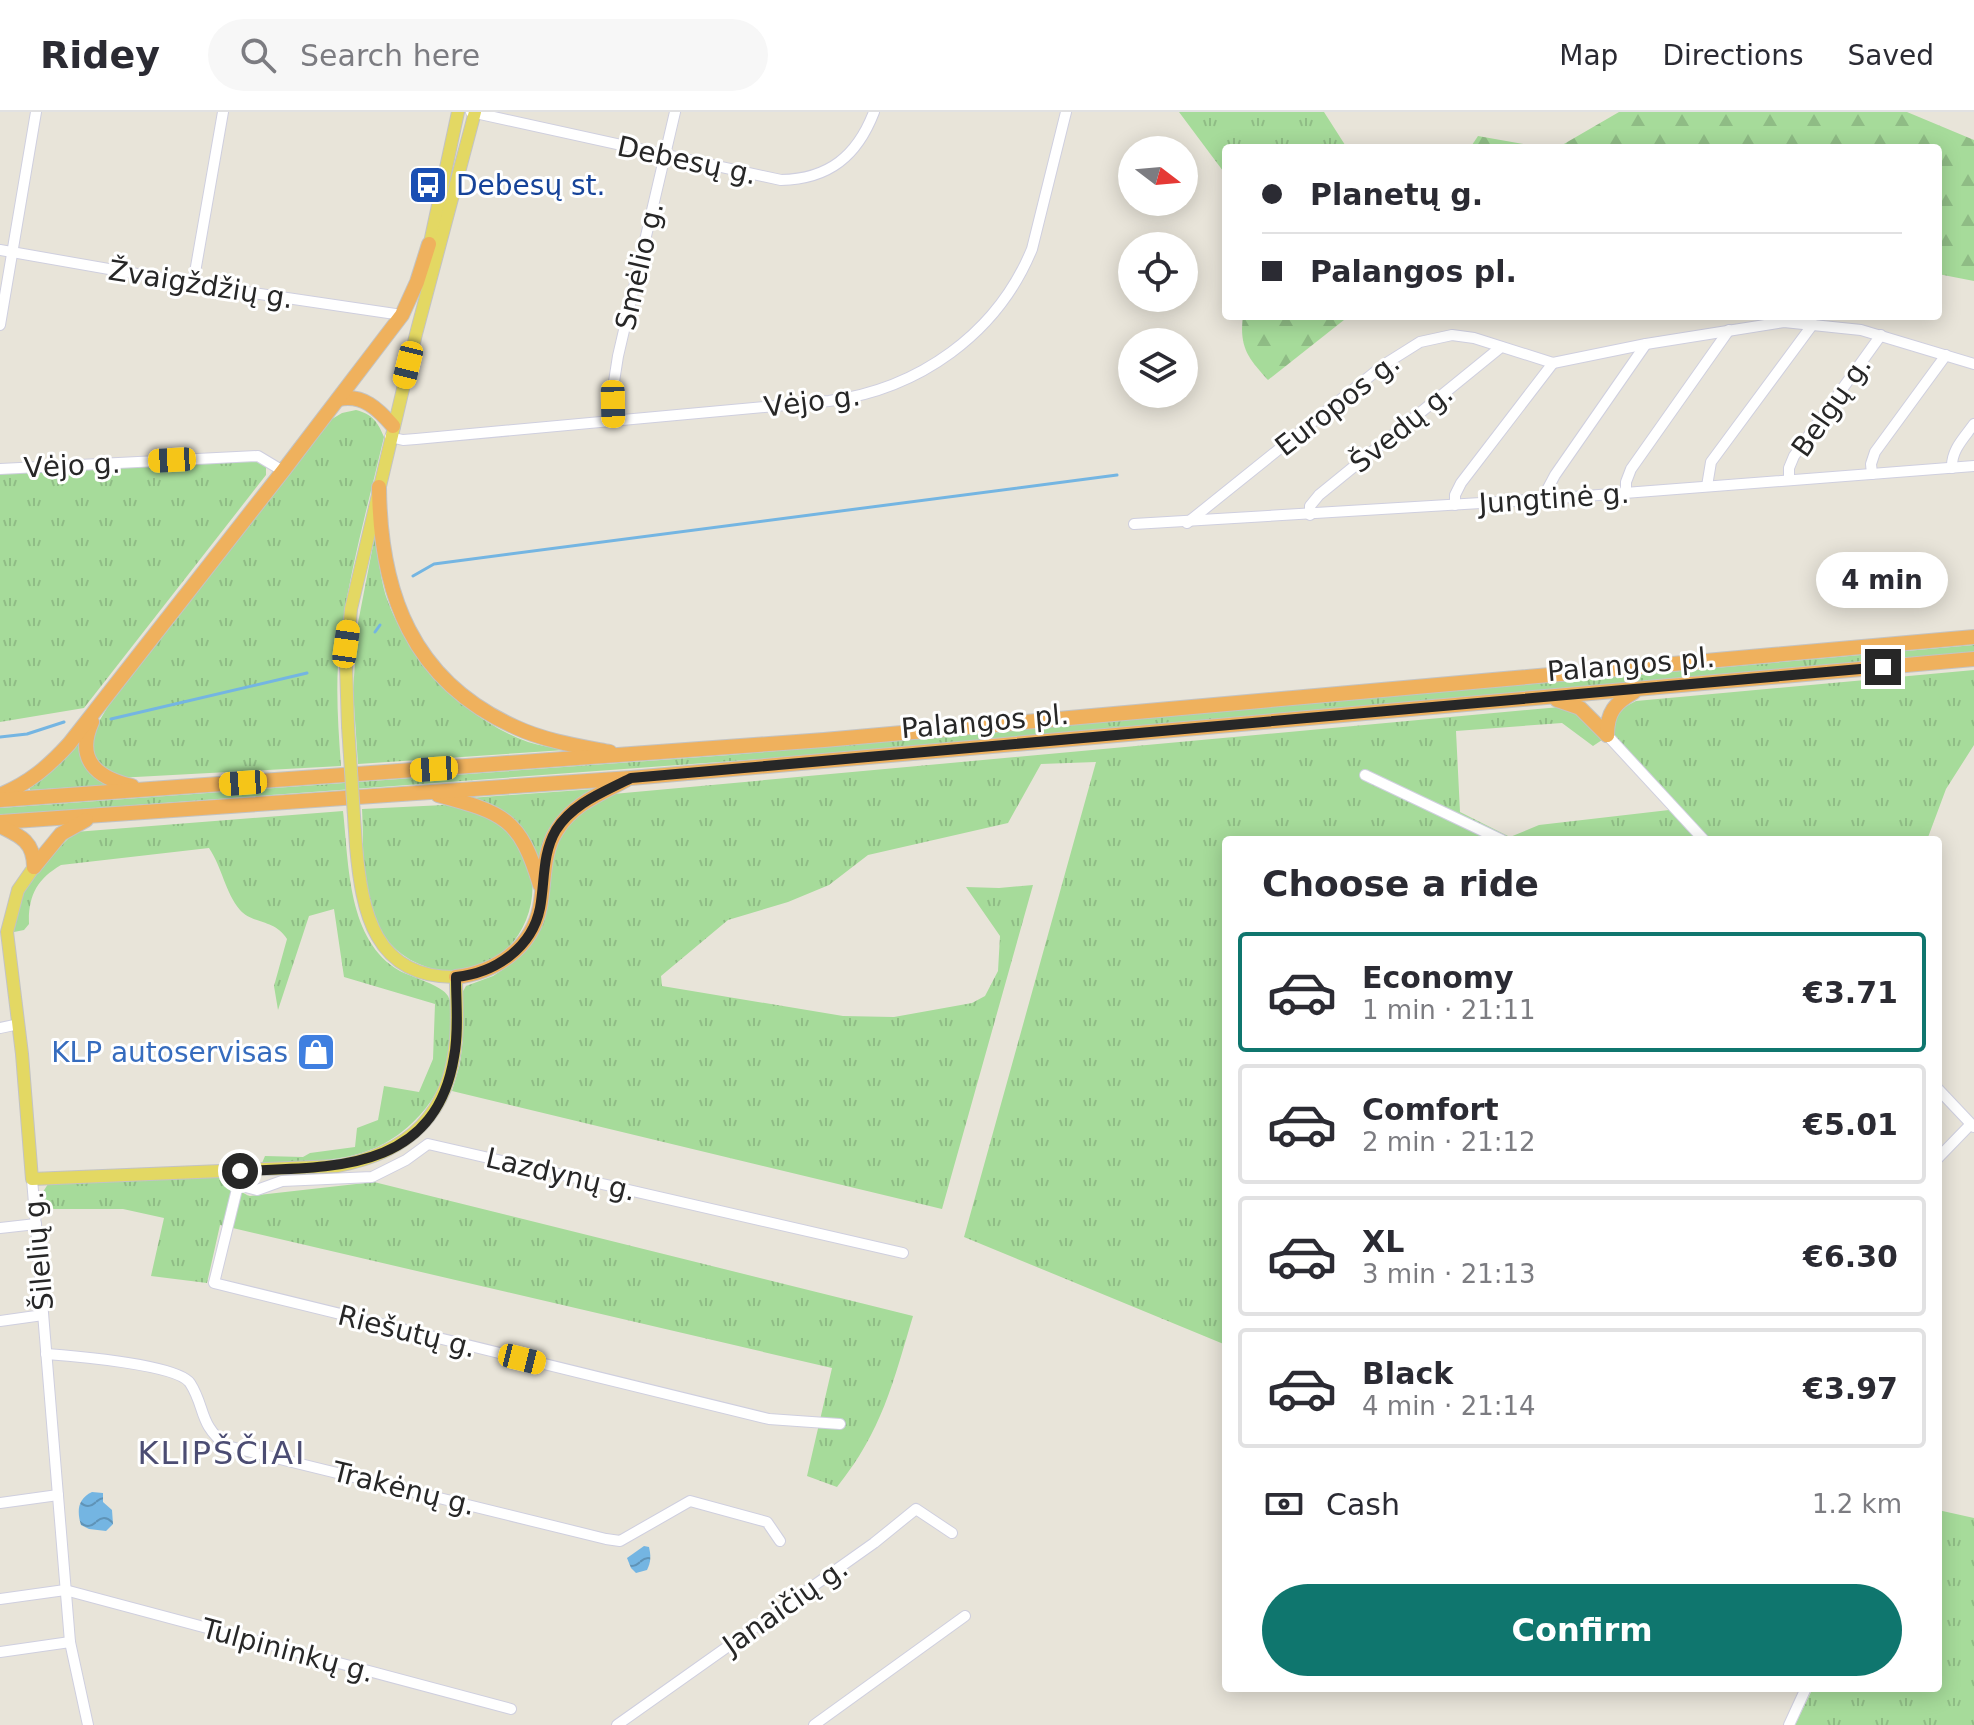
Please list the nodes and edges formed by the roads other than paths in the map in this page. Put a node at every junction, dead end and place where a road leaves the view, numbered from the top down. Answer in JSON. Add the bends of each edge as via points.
{"nodes":[{"id":1,"x":36,"y":112,"type":"edge"},
{"id":2,"x":223,"y":112,"type":"edge"},
{"id":3,"x":458,"y":112,"type":"edge"},
{"id":4,"x":474,"y":112,"type":"edge"},
{"id":5,"x":675,"y":112,"type":"edge"},
{"id":6,"x":874,"y":112,"type":"edge"},
{"id":7,"x":1066,"y":112,"type":"edge"},
{"id":8,"x":665,"y":156,"type":"junction"},
{"id":9,"x":429,"y":244,"type":"junction"},
{"id":10,"x":0,"y":250,"type":"edge"},
{"id":11,"x":12,"y":252,"type":"junction"},
{"id":12,"x":193,"y":284,"type":"junction"},
{"id":13,"x":402,"y":315,"type":"junction"},
{"id":14,"x":1813,"y":324,"type":"junction"},
{"id":15,"x":0,"y":325,"type":"edge"},
{"id":16,"x":1729,"y":330,"type":"junction"},
{"id":17,"x":416,"y":334,"type":"junction"},
{"id":18,"x":1881,"y":335,"type":"junction"},
{"id":19,"x":1646,"y":344,"type":"junction"},
{"id":20,"x":1501,"y":347,"type":"junction"},
{"id":21,"x":1946,"y":355,"type":"junction"},
{"id":22,"x":1553,"y":363,"type":"junction"},
{"id":23,"x":1974,"y":364,"type":"edge"},
{"id":24,"x":339,"y":399,"type":"junction"},
{"id":25,"x":613,"y":421,"type":"junction"},
{"id":26,"x":1974,"y":424,"type":"edge"},
{"id":27,"x":392,"y":432,"type":"junction"},
{"id":28,"x":1974,"y":466,"type":"edge"},
{"id":29,"x":1952,"y":468,"type":"junction"},
{"id":30,"x":0,"y":469,"type":"edge"},
{"id":31,"x":283,"y":471,"type":"junction"},
{"id":32,"x":1872,"y":474,"type":"junction"},
{"id":33,"x":1789,"y":480,"type":"junction"},
{"id":34,"x":1707,"y":486,"type":"junction"},
{"id":35,"x":379,"y":487,"type":"junction"},
{"id":36,"x":1626,"y":492,"type":"junction"},
{"id":37,"x":1547,"y":499,"type":"junction"},
{"id":38,"x":1455,"y":505,"type":"junction"},
{"id":39,"x":1310,"y":515,"type":"junction"},
{"id":40,"x":1187,"y":523,"type":"junction"},
{"id":41,"x":1134,"y":524,"type":"dead end"},
{"id":42,"x":1974,"y":637,"type":"edge"},
{"id":43,"x":1974,"y":659,"type":"edge"},
{"id":44,"x":1641,"y":689,"type":"junction"},
{"id":45,"x":1549,"y":697,"type":"junction"},
{"id":46,"x":101,"y":704,"type":"junction"},
{"id":47,"x":1607,"y":735,"type":"junction"},
{"id":48,"x":626,"y":756,"type":"junction"},
{"id":49,"x":1365,"y":775,"type":"dead end"},
{"id":50,"x":631,"y":778,"type":"junction"},
{"id":51,"x":147,"y":789,"type":"junction"},
{"id":52,"x":426,"y":792,"type":"junction"},
{"id":53,"x":0,"y":797,"type":"edge"},
{"id":54,"x":94,"y":816,"type":"junction"},
{"id":55,"x":0,"y":824,"type":"edge"},
{"id":56,"x":1494,"y":836,"type":"edge"},
{"id":57,"x":1700,"y":836,"type":"edge"},
{"id":58,"x":34,"y":867,"type":"junction"},
{"id":59,"x":541,"y":889,"type":"junction"},
{"id":60,"x":456,"y":977,"type":"junction"},
{"id":61,"x":19,"y":1024,"type":"junction"},
{"id":62,"x":0,"y":1028,"type":"edge"},
{"id":63,"x":1942,"y":1093,"type":"edge"},
{"id":64,"x":1972,"y":1126,"type":"edge"},
{"id":65,"x":1942,"y":1154,"type":"edge"},
{"id":66,"x":240,"y":1171,"type":"junction"},
{"id":67,"x":32,"y":1179,"type":"junction"},
{"id":68,"x":238,"y":1185,"type":"junction"},
{"id":69,"x":36,"y":1224,"type":"junction"},
{"id":70,"x":0,"y":1228,"type":"edge"},
{"id":71,"x":903,"y":1253,"type":"dead end"},
{"id":72,"x":43,"y":1315,"type":"junction"},
{"id":73,"x":0,"y":1321,"type":"edge"},
{"id":74,"x":46,"y":1354,"type":"junction"},
{"id":75,"x":840,"y":1424,"type":"dead end"},
{"id":76,"x":58,"y":1495,"type":"junction"},
{"id":77,"x":0,"y":1503,"type":"edge"},
{"id":78,"x":952,"y":1533,"type":"dead end"},
{"id":79,"x":780,"y":1541,"type":"dead end"},
{"id":80,"x":65,"y":1590,"type":"junction"},
{"id":81,"x":0,"y":1599,"type":"edge"},
{"id":82,"x":965,"y":1616,"type":"dead end"},
{"id":83,"x":70,"y":1642,"type":"junction"},
{"id":84,"x":0,"y":1652,"type":"edge"},
{"id":85,"x":1804,"y":1692,"type":"edge"},
{"id":86,"x":511,"y":1709,"type":"dead end"},
{"id":87,"x":88,"y":1725,"type":"edge"},
{"id":88,"x":617,"y":1725,"type":"edge"},
{"id":89,"x":814,"y":1725,"type":"edge"},
{"id":90,"x":1789,"y":1725,"type":"edge"}],
"edges":[{"from":1,"to":11,"type":"street"},
{"from":2,"to":12,"type":"street"},
{"from":3,"to":9,"type":"main road"},
{"from":4,"to":8,"type":"street","name":"Debesų g."},
{"from":4,"to":17,"type":"main road"},
{"from":5,"to":8,"type":"street","name":"Smėlio g."},
{"from":6,"to":8,"type":"street","name":"Debesų g.","via":[[852,151],[833,167],[802,180]]},
{"from":7,"to":25,"type":"street","name":"Vėjo g.","via":[[1026,265],[973,336],[943,360],[914,377],[851,398]]},
{"from":8,"to":25,"type":"street","name":"Smėlio g.","via":[[618,356]]},
{"from":9,"to":13,"type":"highway"},
{"from":9,"to":17,"type":"main road"},
{"from":10,"to":11,"type":"street","name":"Žvaigždžių g."},
{"from":11,"to":12,"type":"street","name":"Žvaigždžių g."},
{"from":11,"to":15,"type":"street"},
{"from":12,"to":13,"type":"street","name":"Žvaigždžių g."},
{"from":13,"to":24,"type":"highway"},
{"from":14,"to":16,"type":"street","name":"Europos g.","via":[[1784,322]]},
{"from":14,"to":18,"type":"street","name":"Europos g."},
{"from":14,"to":34,"type":"street","via":[[1711,462]]},
{"from":16,"to":19,"type":"street","name":"Europos g."},
{"from":16,"to":36,"type":"street","via":[[1631,469]]},
{"from":17,"to":27,"type":"main road"},
{"from":18,"to":21,"type":"street","name":"Europos g."},
{"from":18,"to":33,"type":"street","name":"Belgų g.","via":[[1794,456]]},
{"from":19,"to":22,"type":"street","name":"Europos g."},
{"from":19,"to":37,"type":"street","via":[[1555,475]]},
{"from":20,"to":22,"type":"street","name":"Europos g."},
{"from":20,"to":39,"type":"street","name":"Švedų g.","via":[[1319,495]]},
{"from":20,"to":40,"type":"street","name":"Europos g.","via":[[1452,335],[1402,351]]},
{"from":21,"to":23,"type":"street","name":"Europos g."},
{"from":21,"to":32,"type":"street","via":[[1875,452]]},
{"from":22,"to":38,"type":"street","via":[[1461,483]]},
{"from":24,"to":27,"type":"highway","via":[[352,396],[377,409]]},
{"from":24,"to":31,"type":"highway"},
{"from":25,"to":27,"type":"street","name":"Vėjo g.","via":[[403,440]]},
{"from":26,"to":29,"type":"street","via":[[1956,447]]},
{"from":27,"to":35,"type":"main road"},
{"from":28,"to":29,"type":"street","name":"Jungtinė g."},
{"from":29,"to":32,"type":"street","name":"Jungtinė g."},
{"from":30,"to":31,"type":"street","name":"Vėjo g.","via":[[258,456]]},
{"from":31,"to":46,"type":"highway"},
{"from":32,"to":33,"type":"street","name":"Jungtinė g."},
{"from":33,"to":34,"type":"street","name":"Jungtinė g."},
{"from":34,"to":36,"type":"street","name":"Jungtinė g."},
{"from":35,"to":48,"type":"highway","via":[[379,520],[395,601],[414,640],[439,672],[485,712],[515,727]]},
{"from":35,"to":60,"type":"main road","bridge":true,"via":[[346,644],[364,911],[391,955],[415,969]]},
{"from":36,"to":37,"type":"street","name":"Jungtinė g."},
{"from":37,"to":38,"type":"street","name":"Jungtinė g."},
{"from":38,"to":39,"type":"street","name":"Jungtinė g."},
{"from":39,"to":40,"type":"street","name":"Jungtinė g."},
{"from":40,"to":41,"type":"street","name":"Jungtinė g."},
{"from":42,"to":48,"type":"highway","name":"Palangos pl."},
{"from":43,"to":44,"type":"highway","name":"Palangos pl."},
{"from":44,"to":45,"type":"highway","name":"Palangos pl."},
{"from":44,"to":47,"type":"highway","via":[[1612,709]]},
{"from":45,"to":47,"type":"highway","via":[[1580,708]]},
{"from":45,"to":50,"type":"highway","name":"Palangos pl."},
{"from":46,"to":51,"type":"highway","via":[[86,741],[89,760],[107,779]]},
{"from":46,"to":53,"type":"highway","via":[[52,763]]},
{"from":47,"to":57,"type":"street"},
{"from":48,"to":51,"type":"highway","name":"Palangos pl."},
{"from":49,"to":56,"type":"street"},
{"from":50,"to":52,"type":"highway","name":"Palangos pl."},
{"from":50,"to":59,"type":"highway","via":[[579,805],[562,822],[547,853]]},
{"from":51,"to":53,"type":"highway","name":"Palangos pl."},
{"from":52,"to":54,"type":"highway","name":"Palangos pl."},
{"from":52,"to":59,"type":"highway","via":[[504,819],[527,844]]},
{"from":54,"to":55,"type":"highway","name":"Palangos pl."},
{"from":54,"to":58,"type":"highway","via":[[61,834]]},
{"from":55,"to":58,"type":"highway","via":[[32,848]]},
{"from":58,"to":61,"type":"main road","name":"Šilelių g.","via":[[18,890],[7,932]]},
{"from":59,"to":60,"type":"highway","via":[[537,918],[519,948],[492,968]]},
{"from":60,"to":66,"type":"main road","via":[[457,1036],[450,1075],[435,1108],[405,1141],[345,1165]]},
{"from":61,"to":62,"type":"street"},
{"from":61,"to":67,"type":"main road","name":"Šilelių g."},
{"from":63,"to":64,"type":"street"},
{"from":64,"to":65,"type":"street"},
{"from":66,"to":67,"type":"main road"},
{"from":66,"to":68,"type":"street"},
{"from":67,"to":69,"type":"street","name":"Šilelių g."},
{"from":68,"to":71,"type":"street","name":"Lazdynų g.","via":[[257,1190],[282,1181],[372,1177],[428,1144]]},
{"from":68,"to":75,"type":"street","name":"Riešutų g.","via":[[214,1283],[769,1419]]},
{"from":69,"to":70,"type":"street"},
{"from":69,"to":72,"type":"street","name":"Šilelių g."},
{"from":72,"to":73,"type":"street"},
{"from":72,"to":74,"type":"street","name":"Šilelių g."},
{"from":74,"to":76,"type":"street","name":"Šilelių g."},
{"from":74,"to":79,"type":"street","name":"Trakėnų g.","via":[[179,1374],[191,1385],[212,1434],[227,1446],[606,1539],[620,1541],[690,1501],[767,1522]]},
{"from":76,"to":77,"type":"street"},
{"from":76,"to":80,"type":"street","name":"Šilelių g."},
{"from":78,"to":88,"type":"street","name":"Janaičių g.","via":[[916,1509]]},
{"from":80,"to":81,"type":"street"},
{"from":80,"to":83,"type":"street","name":"Šilelių g."},
{"from":80,"to":86,"type":"street","name":"Tulpininkų g."},
{"from":82,"to":89,"type":"street"},
{"from":83,"to":84,"type":"street"},
{"from":83,"to":87,"type":"street","name":"Šilelių g."},
{"from":85,"to":90,"type":"street"}]}
